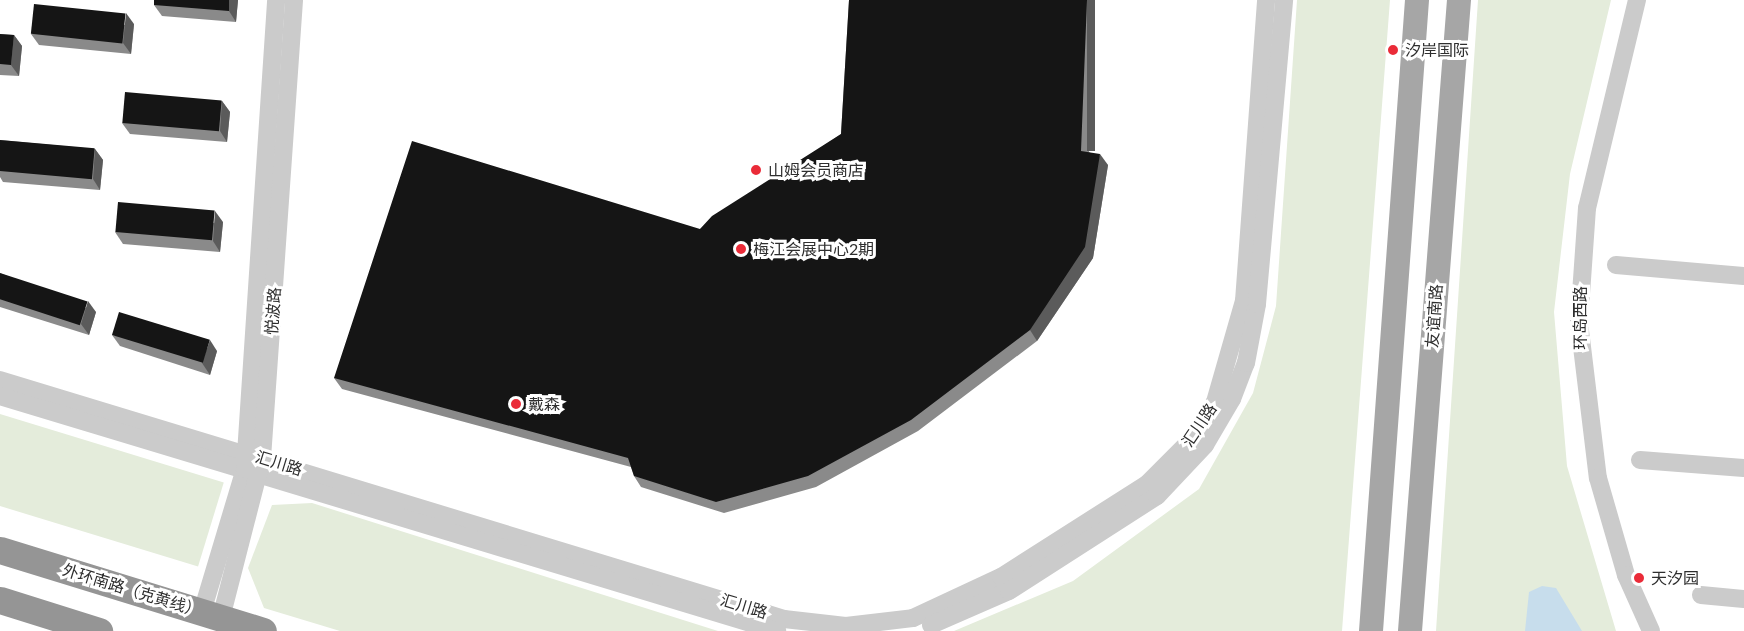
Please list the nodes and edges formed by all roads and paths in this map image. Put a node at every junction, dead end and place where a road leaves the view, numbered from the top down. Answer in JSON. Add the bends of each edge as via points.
{"nodes":[{"id":1,"x":276,"y":0,"type":"edge"},
{"id":2,"x":294,"y":0,"type":"edge"},
{"id":3,"x":1266,"y":0,"type":"edge"},
{"id":4,"x":1284,"y":0,"type":"edge"},
{"id":5,"x":1417,"y":0,"type":"edge"},
{"id":6,"x":1458,"y":0,"type":"edge"},
{"id":7,"x":1624,"y":0,"type":"edge"},
{"id":8,"x":1636,"y":0,"type":"edge"},
{"id":9,"x":1616,"y":265,"type":"dead end"},
{"id":10,"x":1744,"y":276,"type":"edge"},
{"id":11,"x":0,"y":380,"type":"edge"},
{"id":12,"x":0,"y":396,"type":"edge"},
{"id":13,"x":1640,"y":460,"type":"dead end"},
{"id":14,"x":253,"y":463,"type":"junction"},
{"id":15,"x":1744,"y":468,"type":"edge"},
{"id":16,"x":0,"y":550,"type":"edge"},
{"id":17,"x":1701,"y":596,"type":"dead end"},
{"id":18,"x":1744,"y":599,"type":"edge"},
{"id":19,"x":0,"y":600,"type":"edge"},
{"id":20,"x":211,"y":615,"type":"junction"},
{"id":21,"x":99,"y":631,"type":"edge"},
{"id":22,"x":263,"y":631,"type":"edge"},
{"id":23,"x":777,"y":631,"type":"edge"},
{"id":24,"x":906,"y":631,"type":"edge"},
{"id":25,"x":1371,"y":631,"type":"edge"},
{"id":26,"x":1410,"y":631,"type":"edge"},
{"id":27,"x":1639,"y":631,"type":"edge"},
{"id":28,"x":1651,"y":631,"type":"edge"}],
"edges":[{"from":1,"to":14,"type":"street","name":"悦波路"},
{"from":2,"to":14,"type":"street","name":"悦波路"},
{"from":3,"to":14,"type":"street","name":"汇川路","via":[[1244,301],[1215,402],[1190,441],[1147,484],[1000,577],[939,609],[879,624],[784,618]]},
{"from":4,"to":24,"type":"street","name":"汇川路","via":[[1254,330],[1246,363],[1219,421],[1187,468],[1157,496],[1009,591]]},
{"from":5,"to":25,"type":"main road"},
{"from":6,"to":26,"type":"main road","name":"友谊南路"},
{"from":7,"to":27,"type":"street","name":"环岛西路","via":[[1581,173],[1568,315],[1584,468],[1604,545]]},
{"from":8,"to":28,"type":"street","name":"环岛西路","via":[[1587,208],[1579,322],[1598,478],[1626,575]]},
{"from":9,"to":10,"type":"street"},
{"from":11,"to":14,"type":"street","name":"汇川路"},
{"from":12,"to":14,"type":"street","name":"汇川路"},
{"from":13,"to":15,"type":"street"},
{"from":14,"to":20,"type":"street","name":"悦波路"},
{"from":14,"to":23,"type":"street","name":"汇川路"},
{"from":16,"to":20,"type":"highway","name":"外环南路（克黄线）"},
{"from":17,"to":18,"type":"street"},
{"from":19,"to":21,"type":"highway"},
{"from":20,"to":22,"type":"highway","name":"外环南路（克黄线）"}]}
